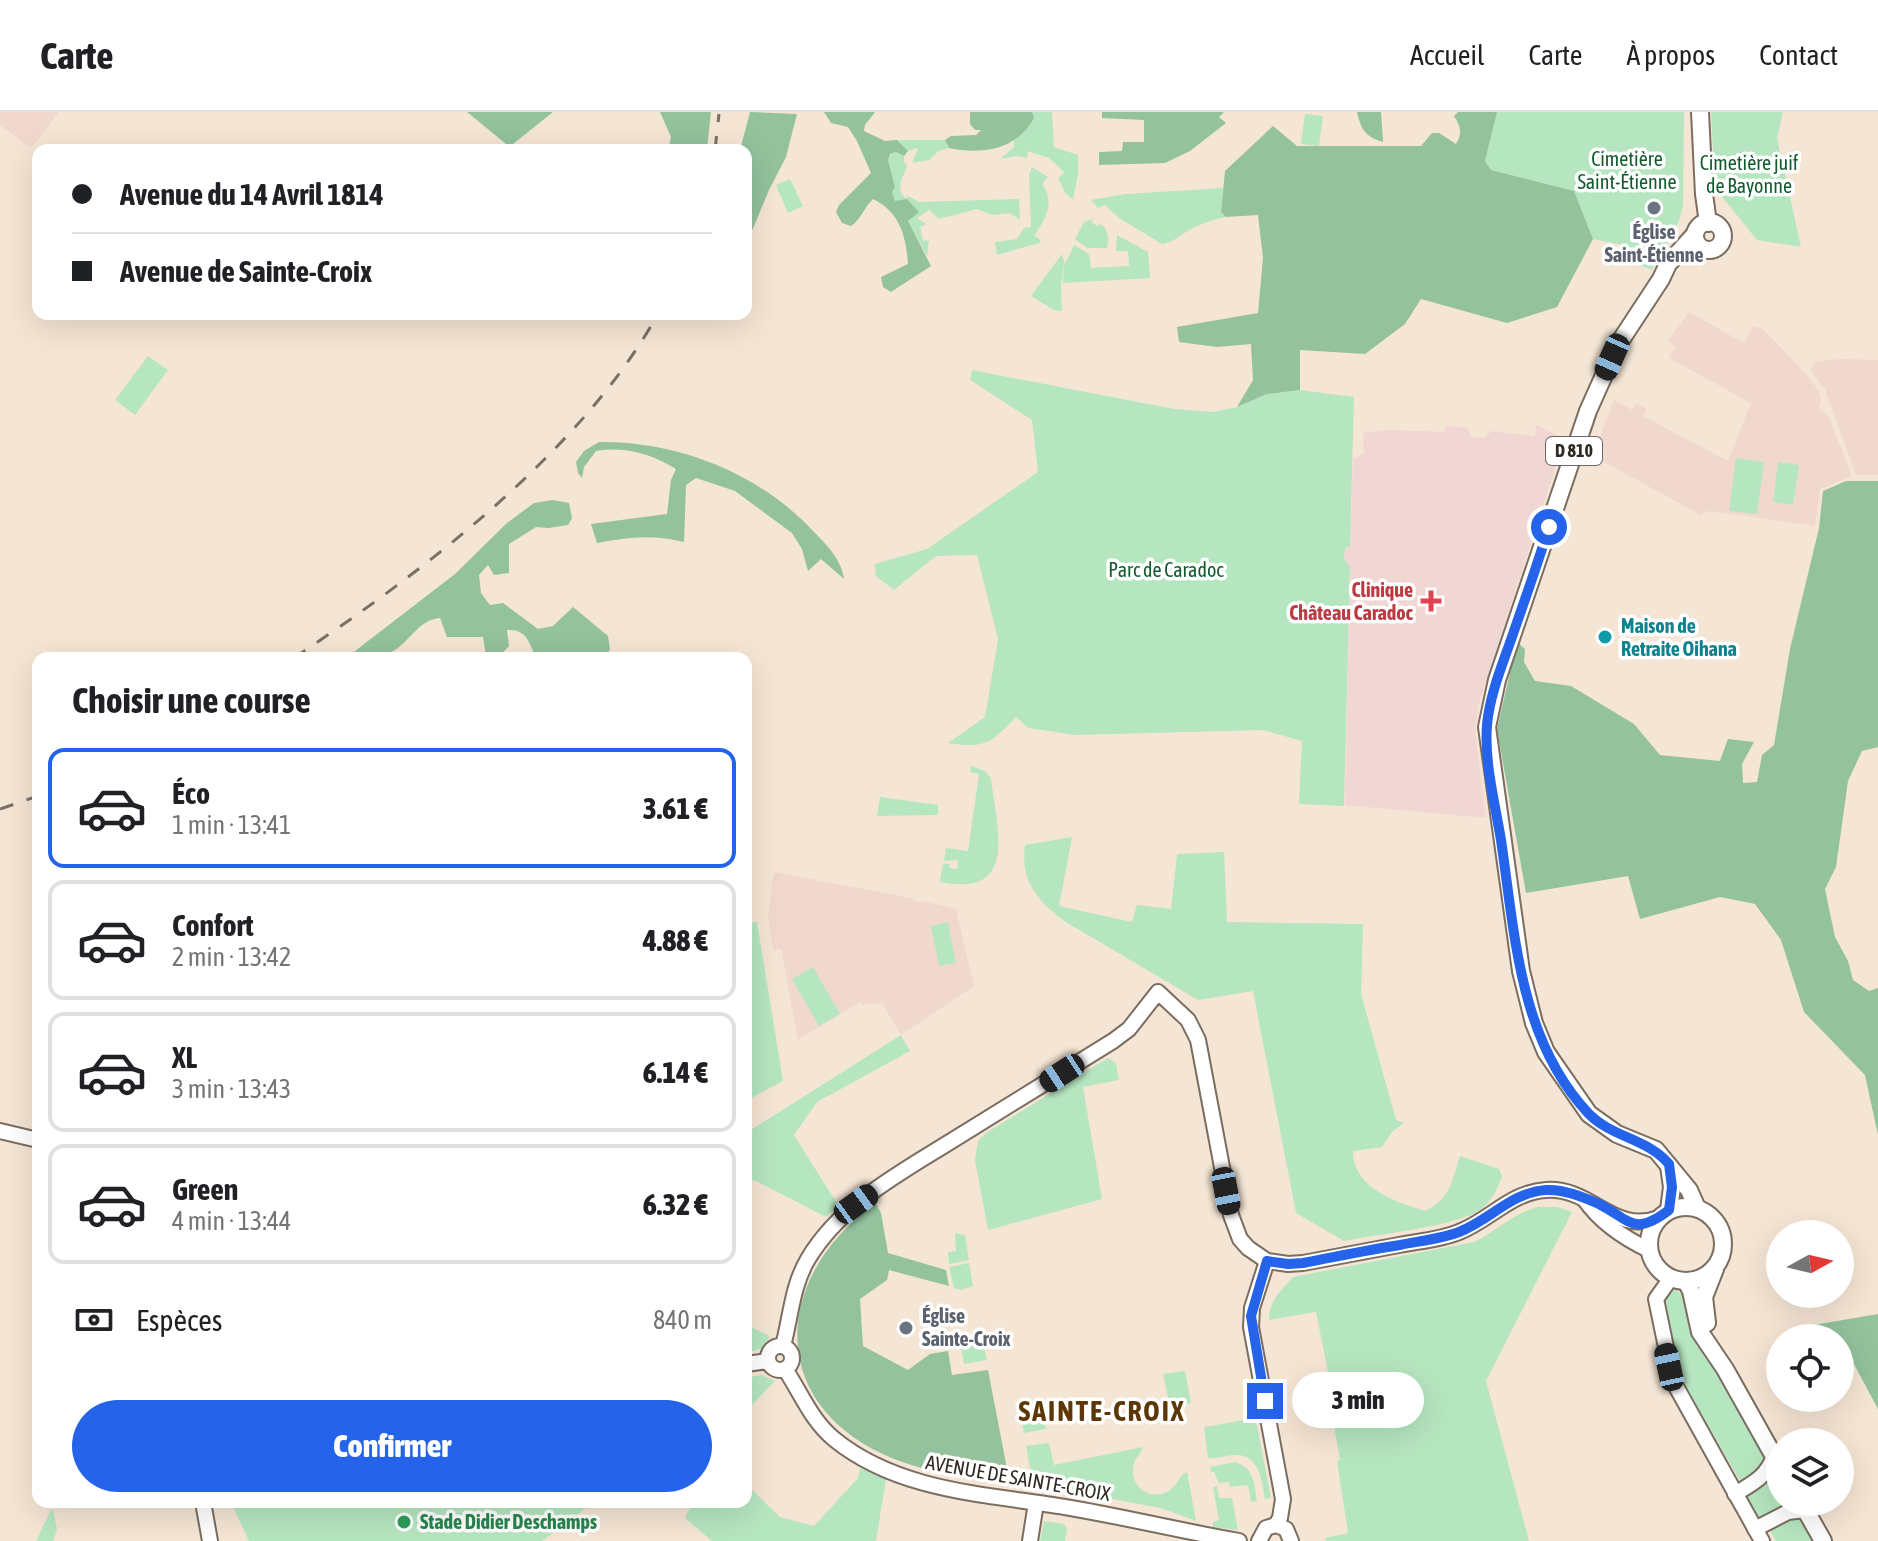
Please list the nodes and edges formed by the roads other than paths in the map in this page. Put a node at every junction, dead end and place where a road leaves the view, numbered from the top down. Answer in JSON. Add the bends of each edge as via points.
{"nodes":[{"id":1,"x":1700,"y":112,"type":"edge"},
{"id":2,"x":0,"y":1131,"type":"edge"},
{"id":3,"x":32,"y":1139,"type":"edge"},
{"id":4,"x":1669,"y":1164,"type":"junction"},
{"id":5,"x":1585,"y":1200,"type":"junction"},
{"id":6,"x":1697,"y":1208,"type":"junction"},
{"id":7,"x":1664,"y":1214,"type":"junction"},
{"id":8,"x":1649,"y":1250,"type":"junction"},
{"id":9,"x":1267,"y":1261,"type":"junction"},
{"id":10,"x":1716,"y":1267,"type":"junction"},
{"id":11,"x":1678,"y":1280,"type":"junction"},
{"id":12,"x":783,"y":1346,"type":"junction"},
{"id":13,"x":768,"y":1361,"type":"junction"},
{"id":14,"x":752,"y":1363,"type":"edge"},
{"id":15,"x":785,"y":1369,"type":"junction"},
{"id":16,"x":1725,"y":1369,"type":"junction"},
{"id":17,"x":1766,"y":1442,"type":"edge"},
{"id":18,"x":1766,"y":1474,"type":"edge"},
{"id":19,"x":1735,"y":1494,"type":"junction"},
{"id":20,"x":1036,"y":1503,"type":"junction"},
{"id":21,"x":204,"y":1508,"type":"edge"},
{"id":22,"x":1783,"y":1516,"type":"edge"},
{"id":23,"x":1809,"y":1516,"type":"edge"},
{"id":24,"x":1276,"y":1525,"type":"junction"},
{"id":25,"x":1758,"y":1535,"type":"edge"},
{"id":26,"x":210,"y":1541,"type":"edge"},
{"id":27,"x":1030,"y":1541,"type":"edge"},
{"id":28,"x":1239,"y":1541,"type":"edge"},
{"id":29,"x":1259,"y":1541,"type":"edge"},
{"id":30,"x":1291,"y":1541,"type":"edge"},
{"id":31,"x":1823,"y":1541,"type":"edge"}],
"edges":[{"from":1,"to":4,"type":"main road","number":"D 810","via":[[1701,234],[1675,254],[1617,346],[1588,411],[1497,680],[1487,727],[1521,971],[1546,1052],[1589,1114],[1617,1134],[1656,1150]]},
{"from":2,"to":3,"type":"street"},
{"from":4,"to":6,"type":"main road","number":"D 810"},
{"from":4,"to":7,"type":"main road","via":[[1672,1187]]},
{"from":5,"to":7,"type":"street","via":[[1629,1222],[1648,1222]]},
{"from":5,"to":8,"type":"street","via":[[1594,1213]]},
{"from":5,"to":9,"type":"street","via":[[1565,1191],[1532,1192],[1448,1236],[1303,1263]]},
{"from":6,"to":7,"type":"main road","via":[[1685,1206]]},
{"from":6,"to":10,"type":"main road","via":[[1714,1218],[1723,1237]]},
{"from":7,"to":8,"type":"main road","via":[[1650,1236]]},
{"from":8,"to":11,"type":"main road","via":[[1655,1265]]},
{"from":9,"to":12,"type":"street","via":[[1243,1243],[1231,1215],[1198,1040],[1188,1020],[1158,992],[1113,1041],[856,1204],[808,1259],[792,1297]]},
{"from":9,"to":24,"type":"street","via":[[1251,1327],[1283,1499]]},
{"from":10,"to":11,"type":"main road","via":[[1697,1280]]},
{"from":10,"to":16,"type":"main road","via":[[1704,1312]]},
{"from":11,"to":16,"type":"main road","via":[[1691,1291],[1700,1332]]},
{"from":11,"to":19,"type":"street","via":[[1656,1299],[1673,1381]]},
{"from":12,"to":13,"type":"street","via":[[771,1349]]},
{"from":12,"to":15,"type":"street","via":[[792,1357]]},
{"from":13,"to":14,"type":"street"},
{"from":13,"to":15,"type":"street","via":[[776,1370]]},
{"from":15,"to":20,"type":"street","name":"AVENUE DE SAINTE-CROIX","via":[[823,1429],[854,1453],[935,1486]]},
{"from":16,"to":17,"type":"main road"},
{"from":18,"to":19,"type":"street"},
{"from":19,"to":25,"type":"street"},
{"from":20,"to":27,"type":"street"},
{"from":20,"to":28,"type":"street","name":"AVENUE DE SAINTE-CROIX"},
{"from":21,"to":26,"type":"street"},
{"from":22,"to":25,"type":"street"},
{"from":23,"to":31,"type":"main road"},
{"from":24,"to":29,"type":"street","via":[[1266,1528]]},
{"from":24,"to":30,"type":"street","via":[[1286,1529]]}]}
